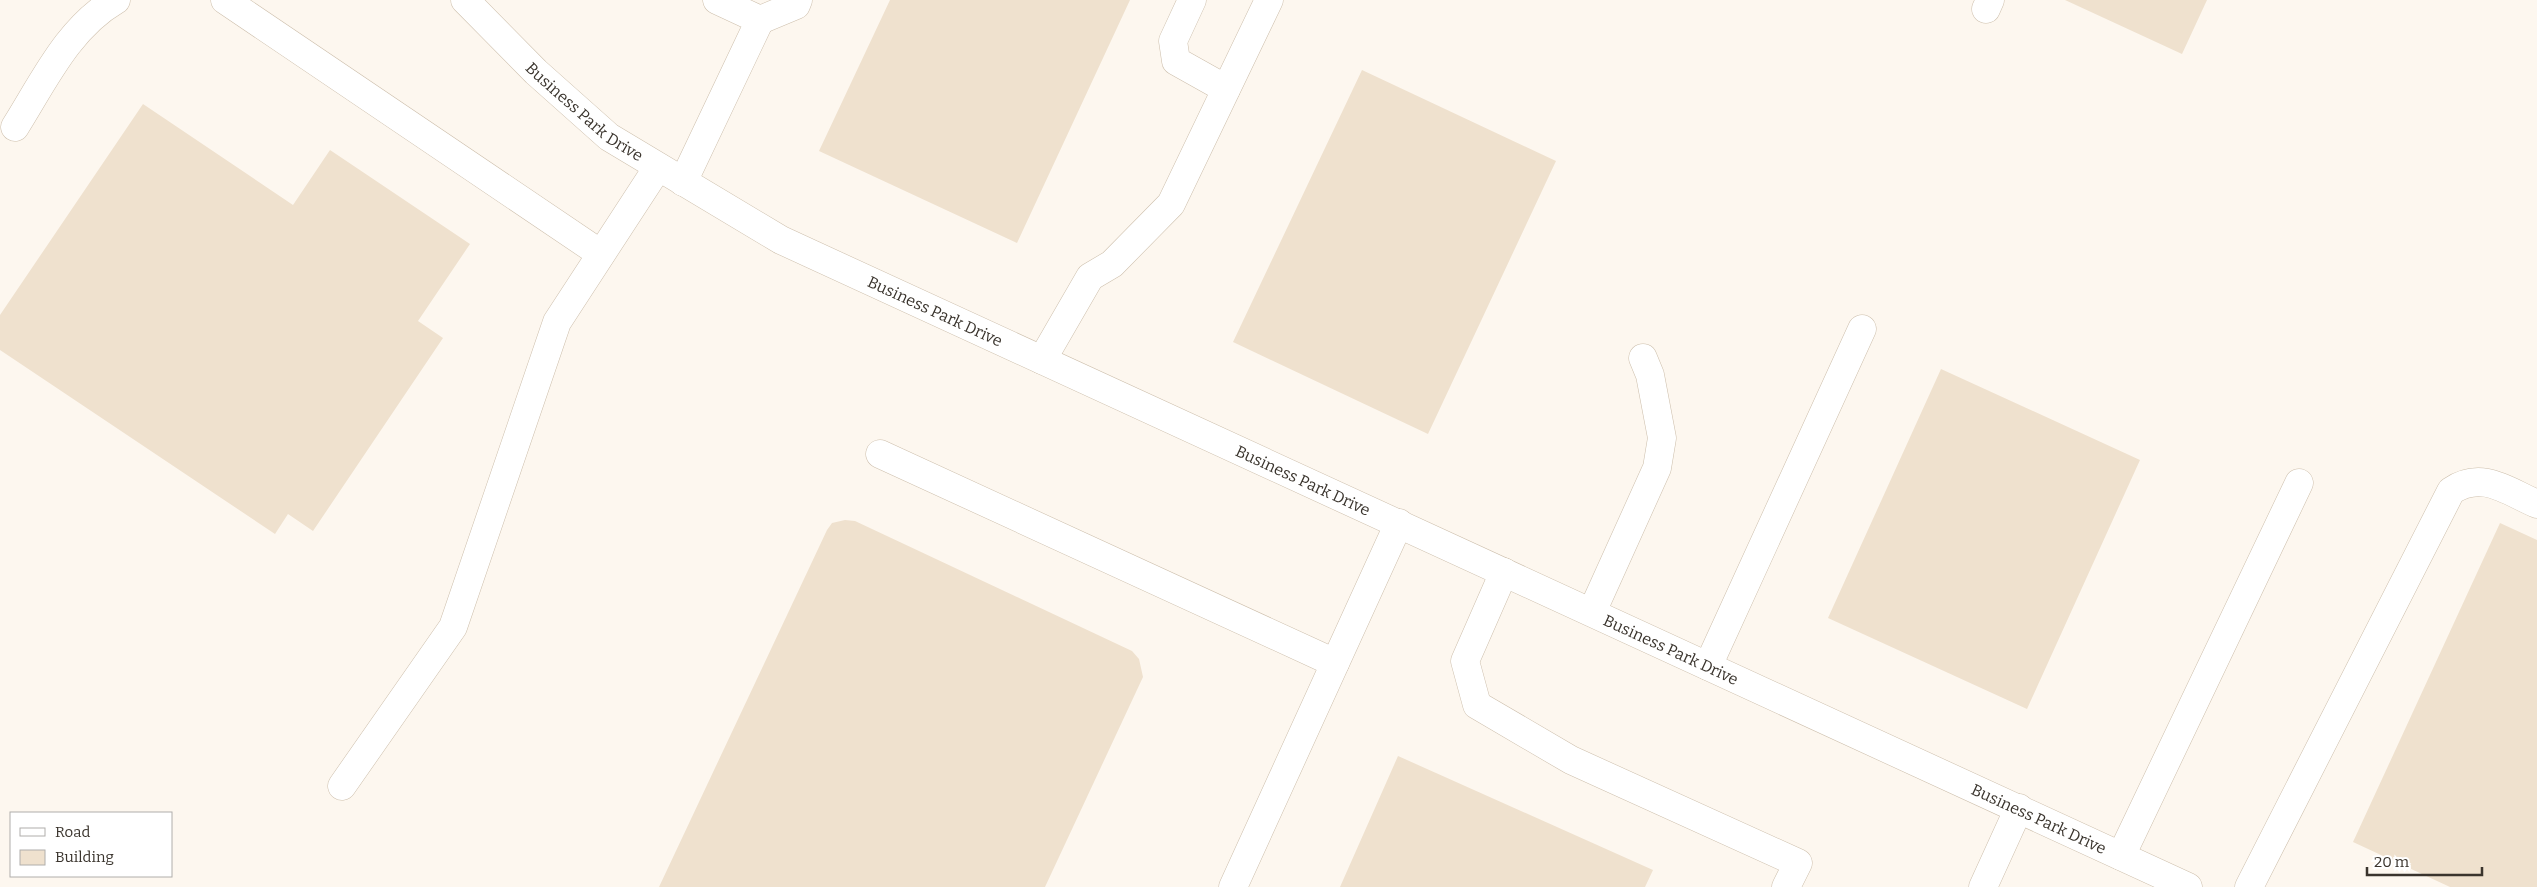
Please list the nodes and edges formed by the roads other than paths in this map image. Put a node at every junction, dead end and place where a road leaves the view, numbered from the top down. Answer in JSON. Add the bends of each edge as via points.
{"nodes":[{"id":1,"x":116,"y":0,"type":"edge"},
{"id":2,"x":226,"y":0,"type":"edge"},
{"id":3,"x":465,"y":0,"type":"edge"},
{"id":4,"x":717,"y":0,"type":"edge"},
{"id":5,"x":798,"y":0,"type":"edge"},
{"id":6,"x":1192,"y":0,"type":"edge"},
{"id":7,"x":1269,"y":0,"type":"edge"},
{"id":8,"x":760,"y":20,"type":"junction"},
{"id":9,"x":1226,"y":89,"type":"junction"},
{"id":10,"x":15,"y":127,"type":"dead end"},
{"id":11,"x":658,"y":167,"type":"junction"},
{"id":12,"x":683,"y":182,"type":"junction"},
{"id":13,"x":602,"y":254,"type":"junction"},
{"id":14,"x":1862,"y":329,"type":"dead end"},
{"id":15,"x":1643,"y":358,"type":"dead end"},
{"id":16,"x":1042,"y":360,"type":"junction"},
{"id":17,"x":880,"y":454,"type":"dead end"},
{"id":18,"x":2299,"y":483,"type":"dead end"},
{"id":19,"x":2537,"y":504,"type":"edge"},
{"id":20,"x":1399,"y":523,"type":"junction"},
{"id":21,"x":1504,"y":572,"type":"junction"},
{"id":22,"x":1592,"y":612,"type":"junction"},
{"id":23,"x":1335,"y":663,"type":"junction"},
{"id":24,"x":1708,"y":666,"type":"junction"},
{"id":25,"x":342,"y":786,"type":"dead end"},
{"id":26,"x":2019,"y":808,"type":"junction"},
{"id":27,"x":2122,"y":856,"type":"junction"},
{"id":28,"x":1233,"y":887,"type":"edge"},
{"id":29,"x":1786,"y":887,"type":"edge"},
{"id":30,"x":1983,"y":887,"type":"edge"},
{"id":31,"x":2188,"y":887,"type":"edge"},
{"id":32,"x":2249,"y":887,"type":"edge"}],
"edges":[{"from":1,"to":10,"type":"street","via":[[93,15],[74,35]]},
{"from":2,"to":13,"type":"street"},
{"from":3,"to":11,"type":"street","name":"Business Park Drive","via":[[536,72],[609,138]]},
{"from":4,"to":8,"type":"street"},
{"from":5,"to":8,"type":"street","via":[[796,5]]},
{"from":6,"to":9,"type":"street","via":[[1173,41],[1176,61]]},
{"from":7,"to":9,"type":"street"},
{"from":8,"to":12,"type":"street"},
{"from":9,"to":16,"type":"street","via":[[1171,204],[1112,264],[1090,277]]},
{"from":11,"to":12,"type":"street","name":"Business Park Drive"},
{"from":11,"to":13,"type":"street"},
{"from":12,"to":16,"type":"street","name":"Business Park Drive","via":[[781,240]]},
{"from":13,"to":25,"type":"street","via":[[557,322],[453,627]]},
{"from":14,"to":24,"type":"street"},
{"from":15,"to":22,"type":"street","via":[[1650,375],[1662,438],[1658,468]]},
{"from":16,"to":20,"type":"street","name":"Business Park Drive"},
{"from":17,"to":23,"type":"street"},
{"from":18,"to":27,"type":"street"},
{"from":19,"to":32,"type":"street","via":[[2479,480],[2461,484],[2451,491]]},
{"from":20,"to":21,"type":"street","name":"Business Park Drive"},
{"from":20,"to":23,"type":"street"},
{"from":21,"to":22,"type":"street","name":"Business Park Drive"},
{"from":21,"to":29,"type":"street","via":[[1466,661],[1477,706],[1571,760],[1798,863]]},
{"from":22,"to":24,"type":"street","name":"Business Park Drive"},
{"from":23,"to":28,"type":"street"},
{"from":24,"to":26,"type":"street","name":"Business Park Drive"},
{"from":26,"to":27,"type":"street","name":"Business Park Drive"},
{"from":26,"to":30,"type":"street"},
{"from":27,"to":31,"type":"street","name":"Business Park Drive"}]}
